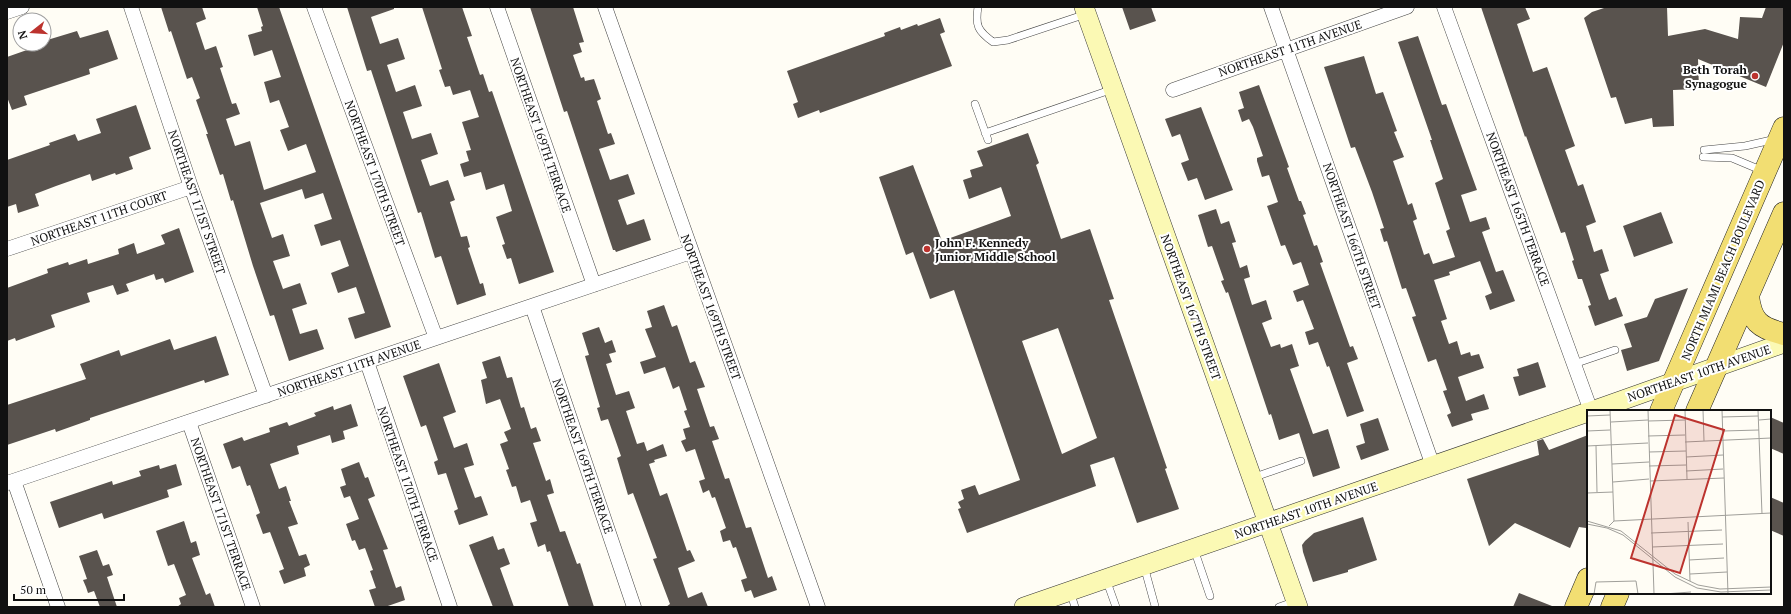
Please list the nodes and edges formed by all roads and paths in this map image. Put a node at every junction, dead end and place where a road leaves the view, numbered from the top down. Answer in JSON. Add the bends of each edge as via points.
{"nodes":[{"id":1,"x":131,"y":7,"type":"edge"},
{"id":2,"x":314,"y":7,"type":"edge"},
{"id":3,"x":497,"y":7,"type":"edge"},
{"id":4,"x":605,"y":7,"type":"edge"},
{"id":5,"x":978,"y":7,"type":"edge"},
{"id":6,"x":1271,"y":7,"type":"edge"},
{"id":7,"x":1407,"y":7,"type":"edge"},
{"id":8,"x":1444,"y":7,"type":"edge"},
{"id":9,"x":1085,"y":10,"type":"edge"},
{"id":10,"x":1286,"y":50,"type":"junction"},
{"id":11,"x":1113,"y":89,"type":"junction"},
{"id":12,"x":1173,"y":90,"type":"dead end"},
{"id":13,"x":975,"y":104,"type":"dead end"},
{"id":14,"x":1782,"y":133,"type":"edge"},
{"id":15,"x":1765,"y":172,"type":"junction"},
{"id":16,"x":190,"y":187,"type":"junction"},
{"id":17,"x":1784,"y":213,"type":"edge"},
{"id":18,"x":7,"y":249,"type":"edge"},
{"id":19,"x":691,"y":252,"type":"junction"},
{"id":20,"x":594,"y":285,"type":"junction"},
{"id":21,"x":1748,"y":296,"type":"junction"},
{"id":22,"x":532,"y":306,"type":"junction"},
{"id":23,"x":1784,"y":334,"type":"edge"},
{"id":24,"x":436,"y":338,"type":"junction"},
{"id":25,"x":1784,"y":343,"type":"edge"},
{"id":26,"x":1615,"y":350,"type":"dead end"},
{"id":27,"x":366,"y":362,"type":"junction"},
{"id":28,"x":1574,"y":364,"type":"junction"},
{"id":29,"x":1717,"y":366,"type":"junction"},
{"id":30,"x":1674,"y":382,"type":"junction"},
{"id":31,"x":266,"y":396,"type":"junction"},
{"id":32,"x":1592,"y":410,"type":"edge"},
{"id":33,"x":1595,"y":410,"type":"edge"},
{"id":34,"x":1661,"y":410,"type":"edge"},
{"id":35,"x":1697,"y":410,"type":"edge"},
{"id":36,"x":1587,"y":412,"type":"edge"},
{"id":37,"x":188,"y":422,"type":"junction"},
{"id":38,"x":1301,"y":461,"type":"dead end"},
{"id":39,"x":1433,"y":466,"type":"junction"},
{"id":40,"x":1252,"y":478,"type":"junction"},
{"id":41,"x":11,"y":482,"type":"edge"},
{"id":42,"x":1268,"y":524,"type":"junction"},
{"id":43,"x":1194,"y":549,"type":"junction"},
{"id":44,"x":1144,"y":566,"type":"junction"},
{"id":45,"x":1106,"y":579,"type":"junction"},
{"id":46,"x":1587,"y":581,"type":"edge"},
{"id":47,"x":1618,"y":594,"type":"edge"},
{"id":48,"x":1210,"y":596,"type":"dead end"},
{"id":49,"x":1073,"y":599,"type":"edge"},
{"id":50,"x":1291,"y":605,"type":"edge"},
{"id":51,"x":1156,"y":606,"type":"edge"},
{"id":52,"x":58,"y":607,"type":"edge"},
{"id":53,"x":253,"y":607,"type":"edge"},
{"id":54,"x":450,"y":607,"type":"edge"},
{"id":55,"x":634,"y":607,"type":"edge"},
{"id":56,"x":818,"y":607,"type":"edge"},
{"id":57,"x":1024,"y":607,"type":"edge"},
{"id":58,"x":1116,"y":607,"type":"edge"},
{"id":59,"x":1576,"y":607,"type":"edge"},
{"id":60,"x":1612,"y":607,"type":"edge"}],
"edges":[{"from":1,"to":16,"type":"street","name":"NORTHEAST 171ST STREET"},
{"from":2,"to":24,"type":"street","name":"NORTHEAST 170TH STREET"},
{"from":3,"to":20,"type":"street","name":"NORTHEAST 169TH TERRACE"},
{"from":4,"to":19,"type":"street","name":"NORTHEAST 169TH STREET"},
{"from":5,"to":9,"type":"lane","via":[[976,20],[981,33],[993,42],[1008,40]]},
{"from":6,"to":10,"type":"street","name":"NORTHEAST 166TH STREET"},
{"from":7,"to":10,"type":"street","name":"NORTHEAST 11TH AVENUE"},
{"from":8,"to":28,"type":"street","name":"NORTHEAST 165TH TERRACE"},
{"from":9,"to":11,"type":"street","name":"NORTHEAST 167TH STREET"},
{"from":10,"to":12,"type":"street","name":"NORTHEAST 11TH AVENUE"},
{"from":10,"to":39,"type":"street","name":"NORTHEAST 166TH STREET"},
{"from":11,"to":13,"type":"lane","via":[[986,137]]},
{"from":11,"to":40,"type":"street","name":"NORTHEAST 167TH STREET"},
{"from":14,"to":15,"type":"main road","name":"NORTH MIAMI BEACH BOULEVARD"},
{"from":14,"to":15,"type":"lane","via":[[1745,146],[1704,154],[1739,160]]},
{"from":15,"to":30,"type":"main road","name":"NORTH MIAMI BEACH BOULEVARD"},
{"from":16,"to":18,"type":"street","name":"NORTHEAST 11TH COURT"},
{"from":16,"to":31,"type":"street","name":"NORTHEAST 171ST STREET"},
{"from":17,"to":21,"type":"main road"},
{"from":19,"to":20,"type":"street","name":"NORTHEAST 11TH AVENUE"},
{"from":19,"to":56,"type":"street","name":"NORTHEAST 169TH STREET"},
{"from":20,"to":22,"type":"street","name":"NORTHEAST 11TH AVENUE"},
{"from":21,"to":23,"type":"main road","via":[[1750,312],[1758,323],[1770,331]]},
{"from":21,"to":29,"type":"main road"},
{"from":22,"to":24,"type":"street","name":"NORTHEAST 11TH AVENUE"},
{"from":22,"to":55,"type":"street","name":"NORTHEAST 169TH TERRACE"},
{"from":24,"to":27,"type":"street","name":"NORTHEAST 11TH AVENUE"},
{"from":25,"to":29,"type":"street","name":"NORTHEAST 10TH AVENUE"},
{"from":26,"to":28,"type":"lane"},
{"from":27,"to":31,"type":"street","name":"NORTHEAST 11TH AVENUE"},
{"from":27,"to":54,"type":"street","name":"NORTHEAST 170TH TERRACE"},
{"from":28,"to":32,"type":"street","name":"NORTHEAST 165TH TERRACE"},
{"from":29,"to":30,"type":"street","name":"NORTHEAST 10TH AVENUE"},
{"from":29,"to":35,"type":"main road"},
{"from":30,"to":33,"type":"street","name":"NORTHEAST 10TH AVENUE"},
{"from":30,"to":34,"type":"main road","name":"NORTH MIAMI BEACH BOULEVARD"},
{"from":31,"to":37,"type":"street","name":"NORTHEAST 11TH AVENUE"},
{"from":36,"to":39,"type":"street","name":"NORTHEAST 10TH AVENUE"},
{"from":37,"to":41,"type":"street","name":"NORTHEAST 11TH AVENUE"},
{"from":37,"to":53,"type":"street","name":"NORTHEAST 171ST TERRACE"},
{"from":38,"to":40,"type":"lane"},
{"from":39,"to":42,"type":"street","name":"NORTHEAST 10TH AVENUE"},
{"from":40,"to":42,"type":"street","name":"NORTHEAST 167TH STREET"},
{"from":41,"to":52,"type":"street"},
{"from":42,"to":43,"type":"street","name":"NORTHEAST 10TH AVENUE"},
{"from":42,"to":50,"type":"street","name":"NORTHEAST 167TH STREET"},
{"from":43,"to":44,"type":"street","name":"NORTHEAST 10TH AVENUE"},
{"from":43,"to":48,"type":"lane"},
{"from":44,"to":45,"type":"street","name":"NORTHEAST 10TH AVENUE"},
{"from":44,"to":51,"type":"lane"},
{"from":45,"to":49,"type":"street","name":"NORTHEAST 10TH AVENUE"},
{"from":45,"to":58,"type":"lane"},
{"from":46,"to":59,"type":"main road"},
{"from":47,"to":60,"type":"main road"},
{"from":49,"to":57,"type":"street","name":"NORTHEAST 10TH AVENUE"}]}
